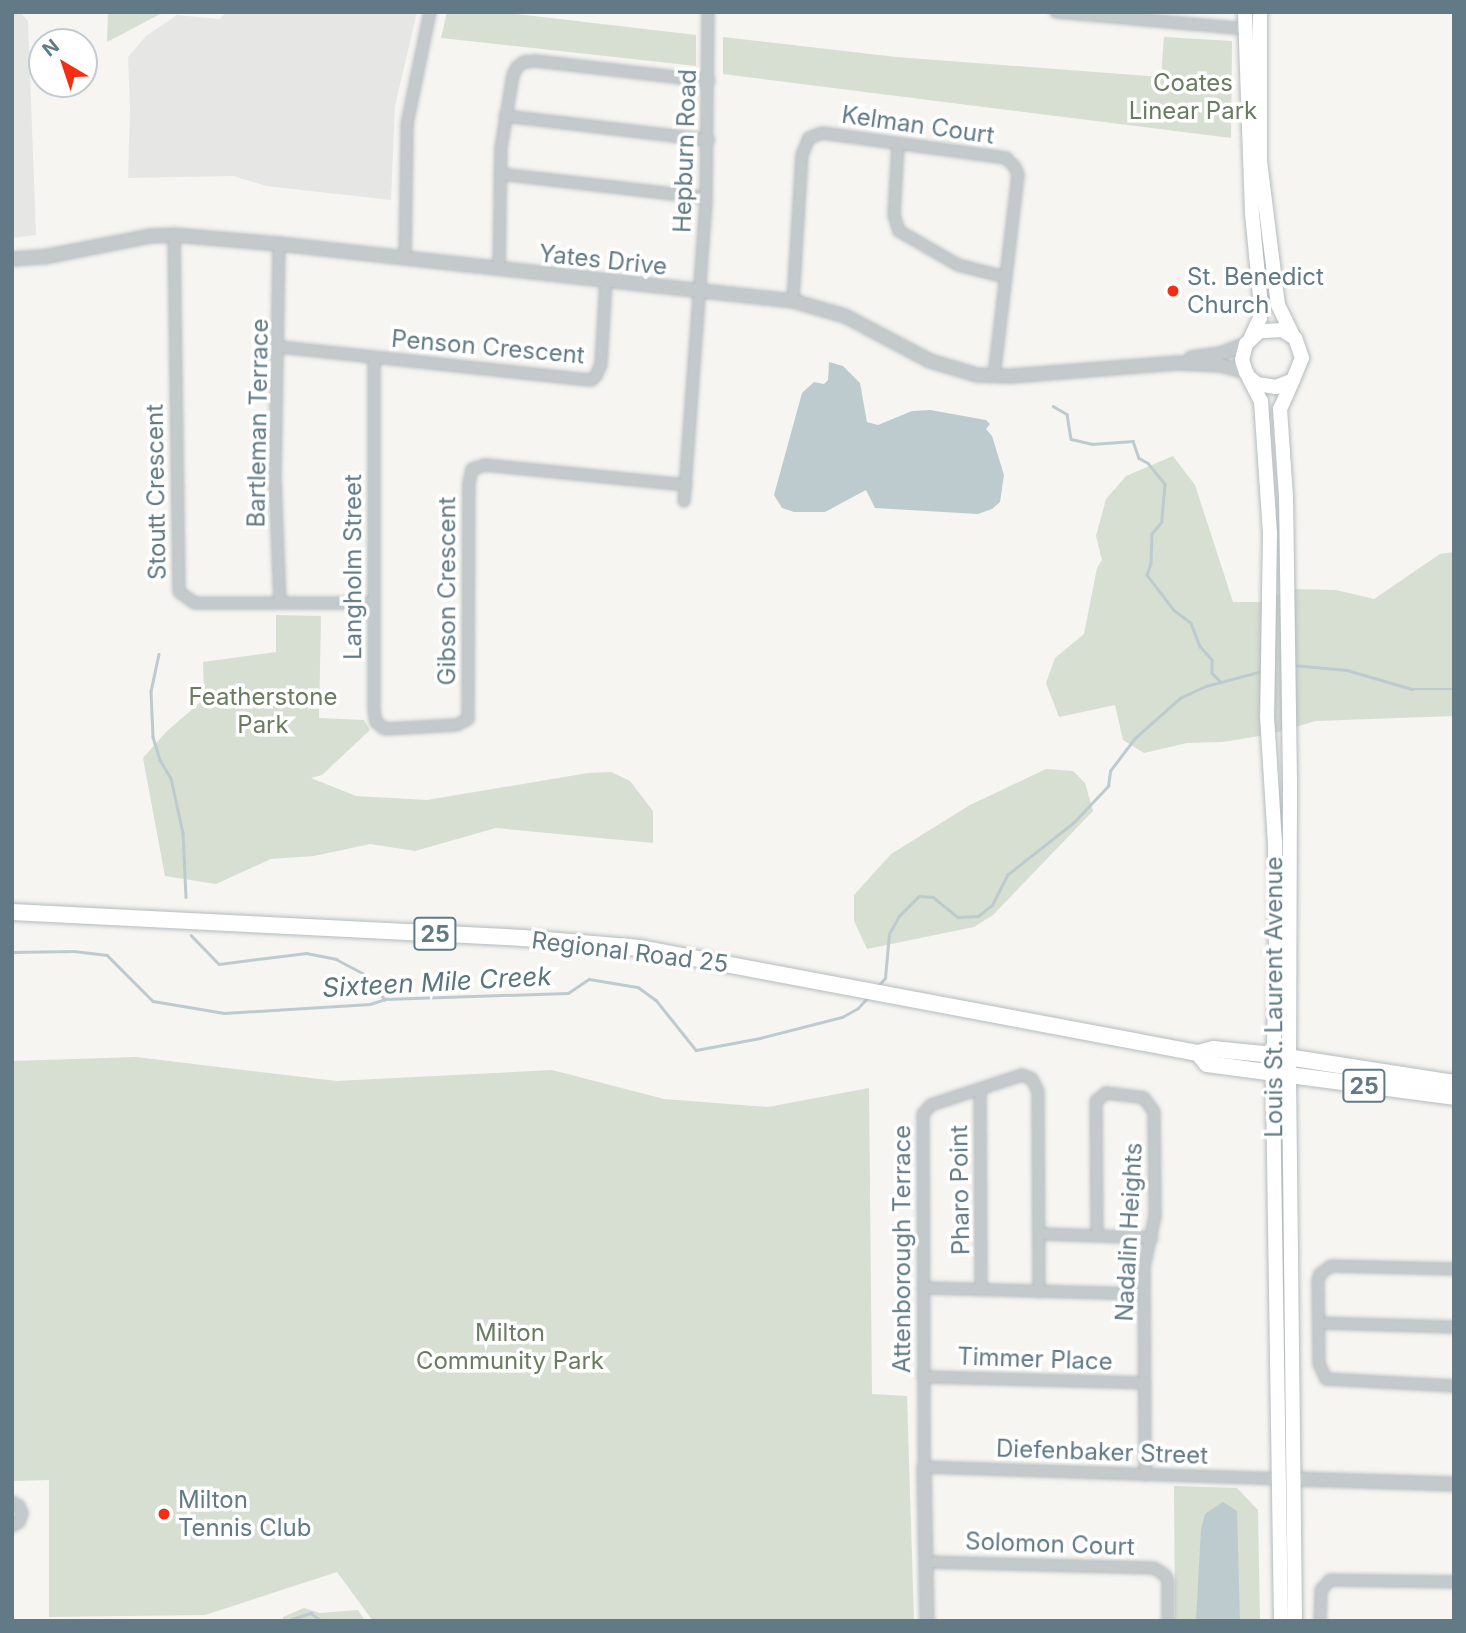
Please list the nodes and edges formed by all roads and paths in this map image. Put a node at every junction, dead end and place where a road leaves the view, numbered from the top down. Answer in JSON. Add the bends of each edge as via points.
{"nodes":[{"id":1,"x":430,"y":12,"type":"edge"},
{"id":2,"x":708,"y":12,"type":"edge"},
{"id":3,"x":1056,"y":12,"type":"edge"},
{"id":4,"x":1245,"y":12,"type":"edge"},
{"id":5,"x":1261,"y":12,"type":"edge"},
{"id":6,"x":1245,"y":29,"type":"junction"},
{"id":7,"x":709,"y":81,"type":"junction"},
{"id":8,"x":505,"y":116,"type":"junction"},
{"id":9,"x":709,"y":140,"type":"junction"},
{"id":10,"x":898,"y":144,"type":"junction"},
{"id":11,"x":500,"y":174,"type":"junction"},
{"id":12,"x":706,"y":198,"type":"junction"},
{"id":13,"x":174,"y":235,"type":"junction"},
{"id":14,"x":279,"y":244,"type":"junction"},
{"id":15,"x":405,"y":258,"type":"junction"},
{"id":16,"x":12,"y":259,"type":"edge"},
{"id":17,"x":499,"y":269,"type":"junction"},
{"id":18,"x":1005,"y":277,"type":"junction"},
{"id":19,"x":606,"y":281,"type":"junction"},
{"id":20,"x":699,"y":291,"type":"junction"},
{"id":21,"x":793,"y":301,"type":"junction"},
{"id":22,"x":1294,"y":338,"type":"junction"},
{"id":23,"x":1247,"y":342,"type":"junction"},
{"id":24,"x":280,"y":347,"type":"junction"},
{"id":25,"x":374,"y":357,"type":"junction"},
{"id":26,"x":1177,"y":363,"type":"junction"},
{"id":27,"x":1248,"y":375,"type":"junction"},
{"id":28,"x":994,"y":376,"type":"junction"},
{"id":29,"x":1293,"y":380,"type":"junction"},
{"id":30,"x":686,"y":485,"type":"junction"},
{"id":31,"x":684,"y":501,"type":"dead end"},
{"id":32,"x":280,"y":603,"type":"junction"},
{"id":33,"x":374,"y":603,"type":"junction"},
{"id":34,"x":468,"y":719,"type":"joint"},
{"id":35,"x":12,"y":912,"type":"edge"},
{"id":36,"x":1198,"y":1054,"type":"junction"},
{"id":37,"x":1282,"y":1056,"type":"junction"},
{"id":38,"x":1281,"y":1075,"type":"junction"},
{"id":39,"x":1454,"y":1083,"type":"edge"},
{"id":40,"x":980,"y":1089,"type":"junction"},
{"id":41,"x":1454,"y":1097,"type":"edge"},
{"id":42,"x":1039,"y":1234,"type":"junction"},
{"id":43,"x":1097,"y":1235,"type":"junction"},
{"id":44,"x":1152,"y":1238,"type":"junction"},
{"id":45,"x":1454,"y":1269,"type":"edge"},
{"id":46,"x":923,"y":1288,"type":"junction"},
{"id":47,"x":981,"y":1290,"type":"junction"},
{"id":48,"x":1039,"y":1292,"type":"junction"},
{"id":49,"x":1144,"y":1294,"type":"junction"},
{"id":50,"x":1319,"y":1323,"type":"junction"},
{"id":51,"x":1454,"y":1327,"type":"edge"},
{"id":52,"x":923,"y":1377,"type":"junction"},
{"id":53,"x":1145,"y":1383,"type":"junction"},
{"id":54,"x":1454,"y":1386,"type":"edge"},
{"id":55,"x":925,"y":1467,"type":"junction"},
{"id":56,"x":1145,"y":1475,"type":"junction"},
{"id":57,"x":1278,"y":1479,"type":"junction"},
{"id":58,"x":1295,"y":1479,"type":"junction"},
{"id":59,"x":1454,"y":1484,"type":"edge"},
{"id":60,"x":12,"y":1502,"type":"edge"},
{"id":61,"x":12,"y":1526,"type":"edge"},
{"id":62,"x":927,"y":1562,"type":"junction"},
{"id":63,"x":1454,"y":1582,"type":"edge"},
{"id":64,"x":927,"y":1621,"type":"edge"},
{"id":65,"x":1168,"y":1621,"type":"edge"},
{"id":66,"x":1281,"y":1621,"type":"edge"},
{"id":67,"x":1295,"y":1621,"type":"edge"},
{"id":68,"x":1320,"y":1621,"type":"edge"}],
"edges":[{"from":1,"to":15,"type":"street","via":[[407,124]]},
{"from":2,"to":7,"type":"street","name":"Hepburn Road"},
{"from":3,"to":6,"type":"street"},
{"from":4,"to":6,"type":"main road"},
{"from":5,"to":22,"type":"main road","via":[[1260,161],[1278,305]]},
{"from":6,"to":23,"type":"main road","via":[[1252,213],[1261,307]]},
{"from":7,"to":8,"type":"street","via":[[528,61],[515,70]]},
{"from":7,"to":9,"type":"street","name":"Hepburn Road"},
{"from":8,"to":9,"type":"street"},
{"from":8,"to":11,"type":"street"},
{"from":9,"to":12,"type":"street","name":"Hepburn Road"},
{"from":10,"to":18,"type":"street","via":[[894,220],[899,231],[958,265]]},
{"from":10,"to":18,"type":"street","name":"Kelman Court","via":[[999,157],[1013,163],[1018,175]]},
{"from":10,"to":21,"type":"street","name":"Kelman Court","via":[[822,133],[806,141]]},
{"from":11,"to":12,"type":"street"},
{"from":11,"to":17,"type":"street"},
{"from":12,"to":20,"type":"street","name":"Hepburn Road"},
{"from":13,"to":14,"type":"street","name":"Yates Drive"},
{"from":13,"to":16,"type":"street","name":"Yates Drive"},
{"from":13,"to":32,"type":"street","name":"Stoutt Crescent","via":[[177,585],[183,596],[195,603]]},
{"from":14,"to":15,"type":"street","name":"Yates Drive"},
{"from":14,"to":24,"type":"street","name":"Bartleman Terrace"},
{"from":15,"to":17,"type":"street","name":"Yates Drive"},
{"from":17,"to":19,"type":"street","name":"Yates Drive"},
{"from":18,"to":28,"type":"street","name":"Kelman Court"},
{"from":19,"to":20,"type":"street","name":"Yates Drive"},
{"from":19,"to":25,"type":"street","name":"Penson Crescent","via":[[600,371],[591,380]]},
{"from":20,"to":21,"type":"street","name":"Yates Drive"},
{"from":20,"to":30,"type":"street","name":"Hepburn Road"},
{"from":21,"to":28,"type":"street","name":"Yates Drive","via":[[845,316],[943,366]]},
{"from":22,"to":23,"type":"main road","via":[[1274,328],[1260,331]]},
{"from":22,"to":29,"type":"main road","via":[[1302,358]]},
{"from":23,"to":26,"type":"street","name":"Yates Drive","via":[[1220,354]]},
{"from":23,"to":27,"type":"main road","via":[[1242,360]]},
{"from":24,"to":25,"type":"street","name":"Penson Crescent"},
{"from":24,"to":32,"type":"street","name":"Bartleman Terrace","via":[[275,479]]},
{"from":25,"to":33,"type":"street","name":"Langholm Street"},
{"from":26,"to":27,"type":"street","name":"Yates Drive","via":[[1220,365]]},
{"from":26,"to":28,"type":"street","name":"Yates Drive"},
{"from":27,"to":29,"type":"main road","via":[[1257,384],[1276,387]]},
{"from":27,"to":37,"type":"main road","name":"Louis St. Laurent Avenue","via":[[1261,401],[1270,533],[1270,795]]},
{"from":29,"to":37,"type":"main road","name":"Louis St. Laurent Avenue","via":[[1280,409],[1286,496],[1290,785]]},
{"from":30,"to":31,"type":"street","name":"Hepburn Road"},
{"from":30,"to":34,"type":"street","name":"Gibson Crescent","via":[[485,465],[472,469],[468,483]]},
{"from":32,"to":33,"type":"street","name":"Stoutt Crescent"},
{"from":33,"to":34,"type":"street","name":"Langholm Street","via":[[376,722],[392,729],[457,725]]},
{"from":35,"to":36,"type":"main road","name":"Regional Road 25","number":"25","via":[[593,943],[854,987]]},
{"from":36,"to":37,"type":"main road","name":"Regional Road 25","number":"25","via":[[1213,1049]]},
{"from":36,"to":38,"type":"main road","name":"Regional Road 25","number":"25","via":[[1207,1064]]},
{"from":37,"to":38,"type":"main road","name":"Louis St. Laurent Avenue"},
{"from":37,"to":39,"type":"main road","name":"Regional Road 25","number":"25"},
{"from":38,"to":41,"type":"main road","name":"Regional Road 25","number":"25"},
{"from":38,"to":57,"type":"main road","name":"Louis St. Laurent Avenue"},
{"from":38,"to":58,"type":"main road","name":"Louis St. Laurent Avenue"},
{"from":40,"to":42,"type":"street","name":"Attenborough Terrace","via":[[1022,1076],[1037,1087]]},
{"from":40,"to":46,"type":"street","name":"Attenborough Terrace","via":[[931,1105],[923,1114]]},
{"from":40,"to":47,"type":"street","name":"Pharo Point"},
{"from":42,"to":43,"type":"street"},
{"from":42,"to":48,"type":"street","name":"Attenborough Terrace"},
{"from":43,"to":44,"type":"street"},
{"from":43,"to":44,"type":"street","name":"Nadalin Heights","via":[[1096,1105],[1100,1097],[1113,1093],[1144,1098],[1154,1112]]},
{"from":44,"to":49,"type":"street","name":"Nadalin Heights","via":[[1144,1267]]},
{"from":45,"to":50,"type":"street","via":[[1331,1265],[1318,1282]]},
{"from":46,"to":47,"type":"street"},
{"from":46,"to":52,"type":"street","name":"Attenborough Terrace"},
{"from":47,"to":48,"type":"street"},
{"from":48,"to":49,"type":"street"},
{"from":49,"to":53,"type":"street","name":"Nadalin Heights"},
{"from":50,"to":51,"type":"street"},
{"from":50,"to":54,"type":"street","via":[[1319,1364],[1326,1379]]},
{"from":52,"to":53,"type":"street","name":"Timmer Place"},
{"from":52,"to":55,"type":"street","name":"Attenborough Terrace"},
{"from":53,"to":56,"type":"street","name":"Nadalin Heights"},
{"from":55,"to":56,"type":"street","name":"Diefenbaker Street"},
{"from":55,"to":62,"type":"street"},
{"from":56,"to":57,"type":"street","name":"Diefenbaker Street"},
{"from":57,"to":66,"type":"main road","name":"Louis St. Laurent Avenue"},
{"from":58,"to":59,"type":"street"},
{"from":58,"to":67,"type":"main road","name":"Louis St. Laurent Avenue"},
{"from":60,"to":61,"type":"street","via":[[22,1513]]},
{"from":62,"to":64,"type":"street"},
{"from":62,"to":65,"type":"street","name":"Solomon Court","via":[[1154,1568],[1168,1581]]},
{"from":63,"to":68,"type":"street","via":[[1330,1580],[1321,1590]]}]}
